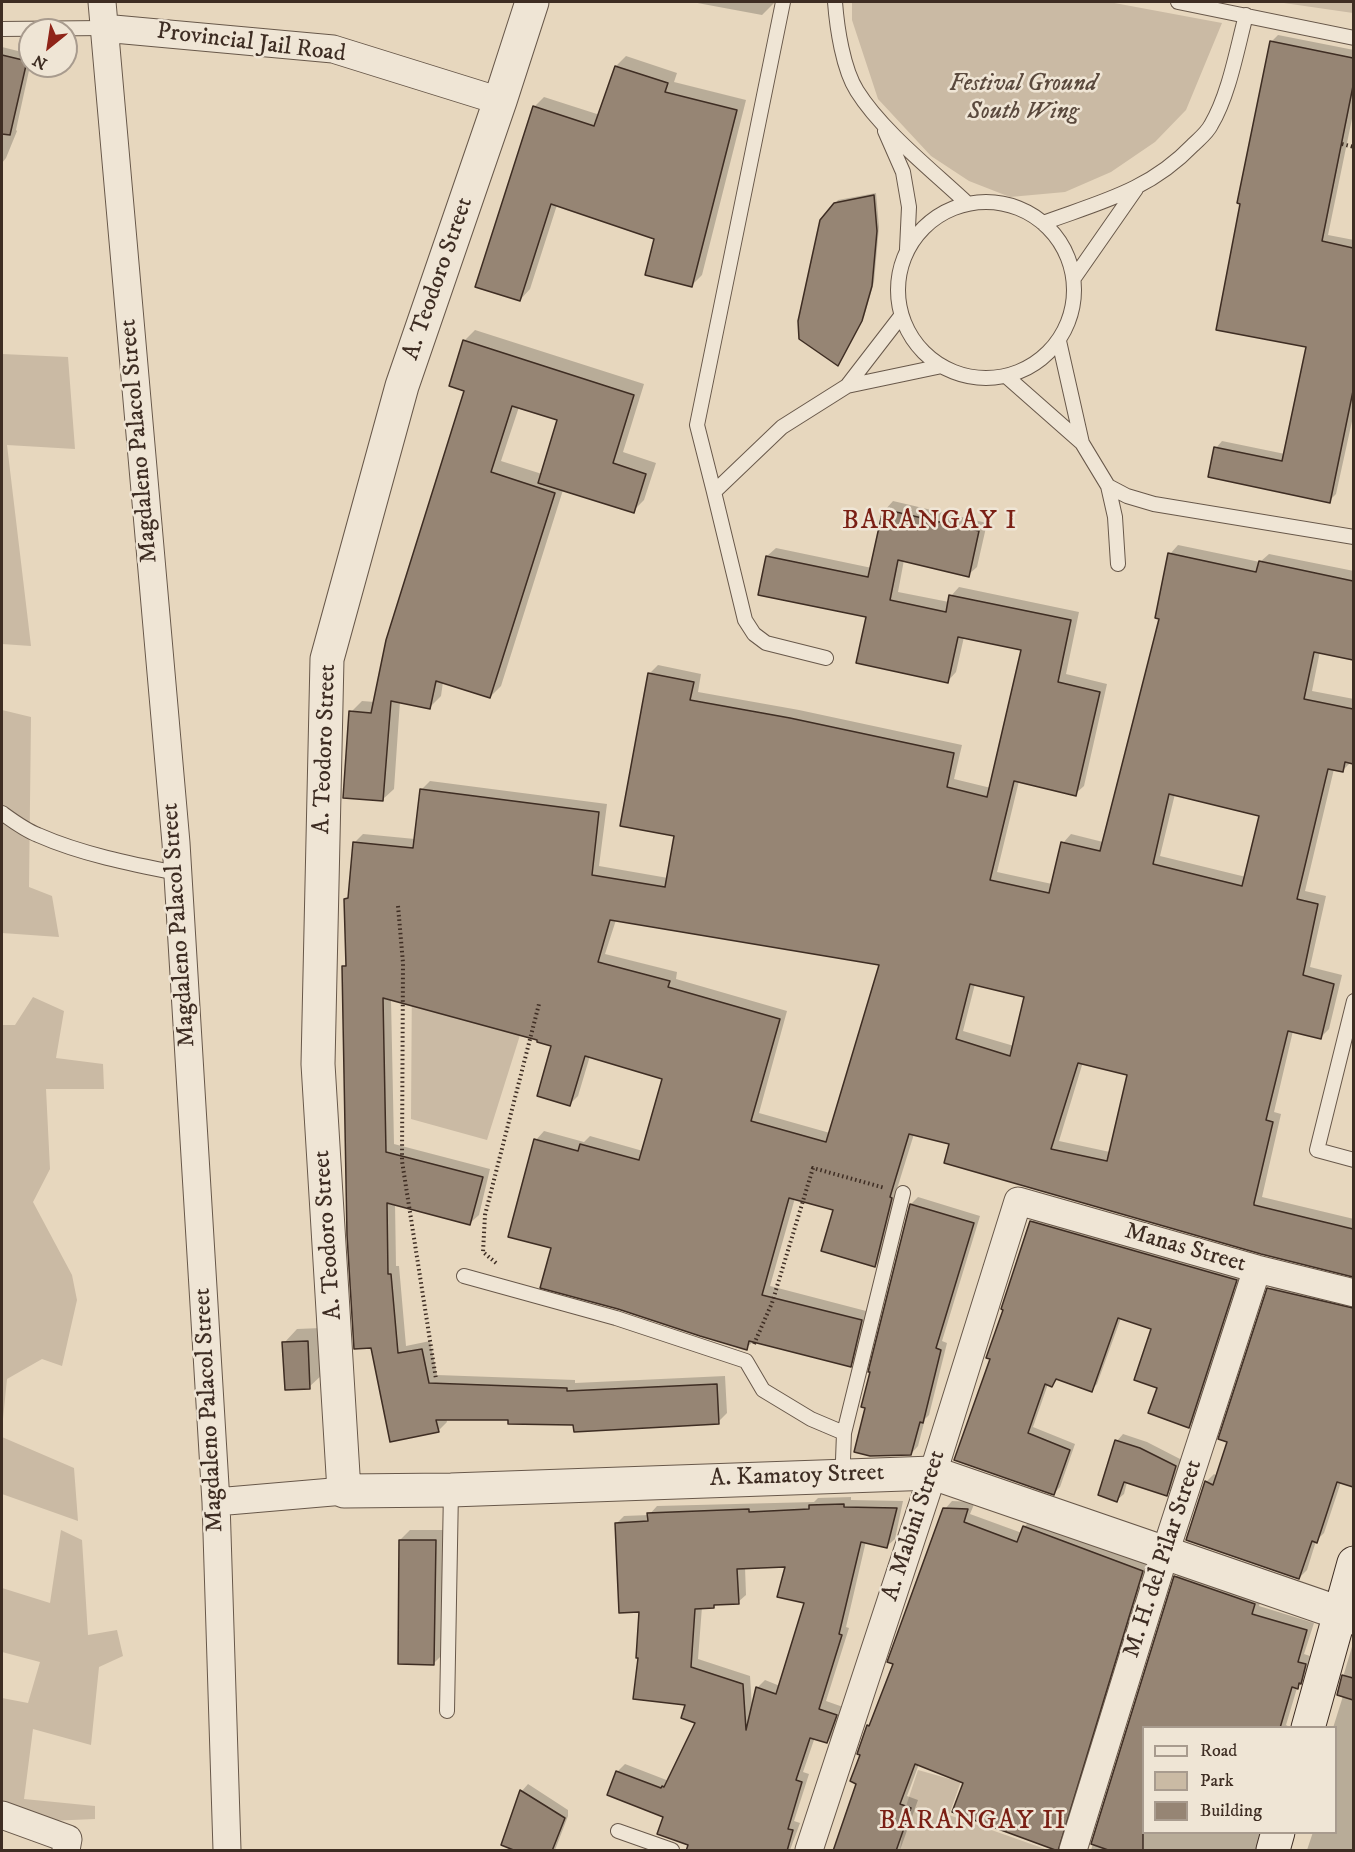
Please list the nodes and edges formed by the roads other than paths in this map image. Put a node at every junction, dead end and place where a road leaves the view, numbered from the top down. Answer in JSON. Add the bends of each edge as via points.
{"nodes":[{"id":1,"x":102,"y":2,"type":"edge"},
{"id":2,"x":531,"y":2,"type":"edge"},
{"id":3,"x":783,"y":2,"type":"edge"},
{"id":4,"x":835,"y":2,"type":"edge"},
{"id":5,"x":1178,"y":2,"type":"edge"},
{"id":6,"x":1246,"y":15,"type":"junction"},
{"id":7,"x":103,"y":28,"type":"junction"},
{"id":8,"x":2,"y":29,"type":"edge"},
{"id":9,"x":1353,"y":38,"type":"edge"},
{"id":10,"x":500,"y":101,"type":"junction"},
{"id":11,"x":882,"y":124,"type":"junction"},
{"id":12,"x":1136,"y":189,"type":"junction"},
{"id":13,"x":968,"y":204,"type":"junction"},
{"id":14,"x":1043,"y":223,"type":"junction"},
{"id":15,"x":907,"y":250,"type":"junction"},
{"id":16,"x":1074,"y":278,"type":"junction"},
{"id":17,"x":902,"y":316,"type":"junction"},
{"id":18,"x":1059,"y":341,"type":"junction"},
{"id":19,"x":942,"y":366,"type":"junction"},
{"id":20,"x":1006,"y":376,"type":"junction"},
{"id":21,"x":847,"y":386,"type":"junction"},
{"id":22,"x":1082,"y":443,"type":"junction"},
{"id":23,"x":1108,"y":486,"type":"junction"},
{"id":24,"x":714,"y":492,"type":"junction"},
{"id":25,"x":1353,"y":537,"type":"edge"},
{"id":26,"x":1118,"y":564,"type":"dead end"},
{"id":27,"x":826,"y":658,"type":"dead end"},
{"id":28,"x":2,"y":813,"type":"edge"},
{"id":29,"x":177,"y":873,"type":"junction"},
{"id":30,"x":1353,"y":1001,"type":"edge"},
{"id":31,"x":1353,"y":1160,"type":"edge"},
{"id":32,"x":903,"y":1193,"type":"road end"},
{"id":33,"x":1018,"y":1201,"type":"joint"},
{"id":34,"x":1257,"y":1269,"type":"junction"},
{"id":35,"x":464,"y":1276,"type":"dead end"},
{"id":36,"x":1353,"y":1293,"type":"edge"},
{"id":37,"x":844,"y":1433,"type":"junction"},
{"id":38,"x":933,"y":1473,"type":"junction"},
{"id":39,"x":848,"y":1475,"type":"junction"},
{"id":40,"x":344,"y":1491,"type":"junction"},
{"id":41,"x":451,"y":1491,"type":"junction"},
{"id":42,"x":216,"y":1503,"type":"junction"},
{"id":43,"x":1166,"y":1553,"type":"junction"},
{"id":44,"x":1353,"y":1563,"type":"edge"},
{"id":45,"x":1347,"y":1616,"type":"edge"},
{"id":46,"x":447,"y":1711,"type":"dead end"},
{"id":47,"x":1309,"y":1726,"type":"edge"},
{"id":48,"x":2,"y":1815,"type":"edge"},
{"id":49,"x":618,"y":1831,"type":"dead end"},
{"id":50,"x":1278,"y":1834,"type":"edge"},
{"id":51,"x":67,"y":1845,"type":"edge"},
{"id":52,"x":227,"y":1851,"type":"edge"},
{"id":53,"x":672,"y":1851,"type":"edge"},
{"id":54,"x":809,"y":1851,"type":"edge"},
{"id":55,"x":1073,"y":1851,"type":"edge"},
{"id":56,"x":1273,"y":1851,"type":"edge"}],
"edges":[{"from":1,"to":7,"type":"street","name":"Magdaleno Palacol Street"},
{"from":2,"to":10,"type":"street","name":"A. Teodoro Street"},
{"from":3,"to":24,"type":"lane","via":[[697,425]]},
{"from":4,"to":11,"type":"lane","via":[[841,48],[856,90]]},
{"from":5,"to":6,"type":"lane"},
{"from":6,"to":9,"type":"lane"},
{"from":6,"to":12,"type":"lane","via":[[1228,84],[1211,126],[1162,174]]},
{"from":7,"to":8,"type":"lane"},
{"from":7,"to":10,"type":"street","name":"Provincial Jail Road","via":[[333,49]]},
{"from":7,"to":29,"type":"street","name":"Magdaleno Palacol Street"},
{"from":10,"to":40,"type":"street","name":"A. Teodoro Street","via":[[402,386],[327,659],[318,1064]]},
{"from":11,"to":13,"type":"lane"},
{"from":11,"to":15,"type":"lane","via":[[903,172],[909,207]]},
{"from":12,"to":14,"type":"lane"},
{"from":12,"to":16,"type":"lane"},
{"from":13,"to":14,"type":"lane","via":[[1016,207]]},
{"from":13,"to":15,"type":"lane","via":[[953,208],[926,225]]},
{"from":14,"to":16,"type":"lane","via":[[1064,248]]},
{"from":15,"to":17,"type":"lane","via":[[898,283]]},
{"from":16,"to":18,"type":"lane","via":[[1073,311]]},
{"from":17,"to":19,"type":"lane","via":[[917,345]]},
{"from":17,"to":21,"type":"lane"},
{"from":18,"to":20,"type":"lane","via":[[1036,364]]},
{"from":18,"to":22,"type":"lane"},
{"from":19,"to":20,"type":"lane","via":[[973,378]]},
{"from":19,"to":21,"type":"lane"},
{"from":20,"to":22,"type":"lane"},
{"from":21,"to":24,"type":"lane","via":[[782,427]]},
{"from":22,"to":23,"type":"lane"},
{"from":23,"to":25,"type":"lane","via":[[1154,504]]},
{"from":23,"to":26,"type":"lane","via":[[1115,517]]},
{"from":24,"to":27,"type":"lane","via":[[745,620],[754,634],[766,643]]},
{"from":28,"to":29,"type":"lane","via":[[36,835]]},
{"from":29,"to":42,"type":"street","name":"Magdaleno Palacol Street"},
{"from":30,"to":31,"type":"lane","via":[[1317,1150]]},
{"from":32,"to":37,"type":"lane"},
{"from":33,"to":34,"type":"street","name":"Manas Street"},
{"from":33,"to":38,"type":"street","name":"A. Mabini Street"},
{"from":34,"to":36,"type":"street","name":"Manas Street"},
{"from":34,"to":43,"type":"street","name":"M. H. del Pilar Street"},
{"from":35,"to":37,"type":"lane","via":[[616,1318],[746,1361],[763,1390],[811,1419]]},
{"from":37,"to":39,"type":"lane","via":[[843,1460]]},
{"from":38,"to":39,"type":"street","name":"A. Kamatoy Street"},
{"from":38,"to":43,"type":"street","name":"A. Kamatoy Street"},
{"from":38,"to":54,"type":"street","name":"A. Mabini Street"},
{"from":39,"to":41,"type":"street","name":"A. Kamatoy Street"},
{"from":40,"to":41,"type":"street","name":"A. Kamatoy Street"},
{"from":40,"to":42,"type":"street","name":"A. Kamatoy Street"},
{"from":41,"to":46,"type":"lane"},
{"from":42,"to":52,"type":"street","name":"Magdaleno Palacol Street"},
{"from":43,"to":45,"type":"street","name":"A. Kamatoy Street"},
{"from":43,"to":55,"type":"street","name":"M. H. del Pilar Street"},
{"from":44,"to":45,"type":"street"},
{"from":45,"to":47,"type":"street"},
{"from":48,"to":51,"type":"street"},
{"from":49,"to":53,"type":"lane"},
{"from":50,"to":56,"type":"street"}]}
